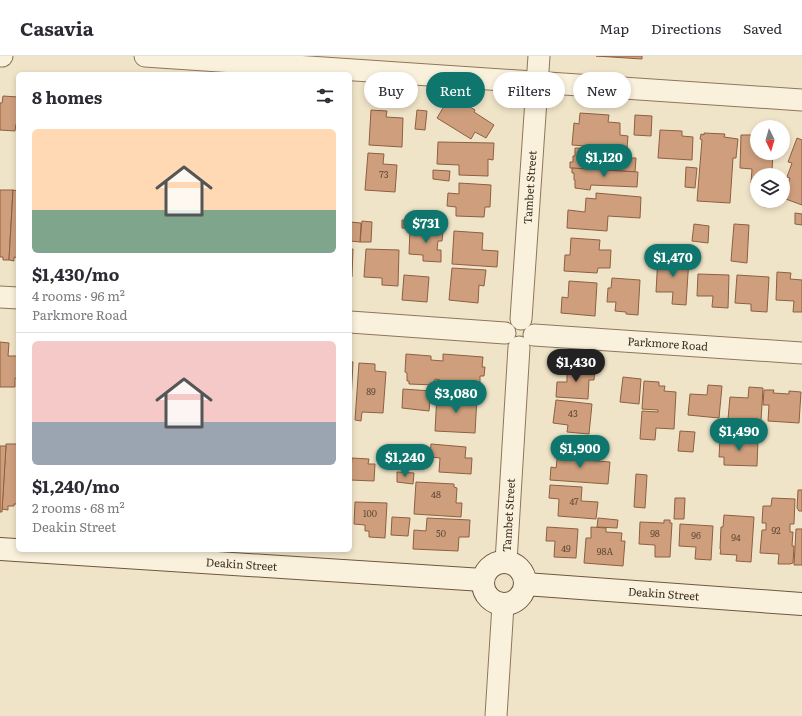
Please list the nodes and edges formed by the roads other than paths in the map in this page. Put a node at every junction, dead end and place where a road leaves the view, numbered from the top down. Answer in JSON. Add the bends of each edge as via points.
{"nodes":[{"id":1,"x":145,"y":56,"type":"edge"},
{"id":2,"x":539,"y":56,"type":"edge"},
{"id":3,"x":538,"y":72,"type":"edge"},
{"id":4,"x":493,"y":79,"type":"edge"},
{"id":5,"x":565,"y":84,"type":"edge"},
{"id":6,"x":802,"y":100,"type":"edge"},
{"id":7,"x":536,"y":108,"type":"edge"},
{"id":8,"x":0,"y":297,"type":"edge"},
{"id":9,"x":16,"y":298,"type":"edge"},
{"id":10,"x":352,"y":322,"type":"edge"},
{"id":11,"x":519,"y":338,"type":"junction"},
{"id":12,"x":802,"y":353,"type":"edge"},
{"id":13,"x":0,"y":549,"type":"edge"},
{"id":14,"x":16,"y":550,"type":"edge"},
{"id":15,"x":47,"y":552,"type":"edge"},
{"id":16,"x":506,"y":562,"type":"junction"},
{"id":17,"x":483,"y":580,"type":"junction"},
{"id":18,"x":525,"y":584,"type":"junction"},
{"id":19,"x":802,"y":604,"type":"edge"},
{"id":20,"x":503,"y":605,"type":"junction"},
{"id":21,"x":496,"y":716,"type":"edge"}],
"edges":[{"from":1,"to":4,"type":"street"},
{"from":2,"to":3,"type":"street","name":"Tambet Street"},
{"from":5,"to":6,"type":"street"},
{"from":7,"to":11,"type":"street","name":"Tambet Street","via":[[520,318],[512,321],[506,328]]},
{"from":8,"to":9,"type":"street"},
{"from":10,"to":11,"type":"street","name":"Parkmore Road"},
{"from":11,"to":12,"type":"street","name":"Parkmore Road"},
{"from":11,"to":16,"type":"street","name":"Tambet Street"},
{"from":13,"to":14,"type":"street","name":"Deakin Street"},
{"from":15,"to":17,"type":"street","name":"Deakin Street"},
{"from":16,"to":17,"type":"street","via":[[491,567]]},
{"from":16,"to":18,"type":"street","via":[[520,569]]},
{"from":17,"to":20,"type":"street","via":[[483,589],[488,597]]},
{"from":18,"to":19,"type":"street","name":"Deakin Street"},
{"from":18,"to":20,"type":"street","via":[[524,592],[519,599],[512,604]]},
{"from":20,"to":21,"type":"street"}]}
